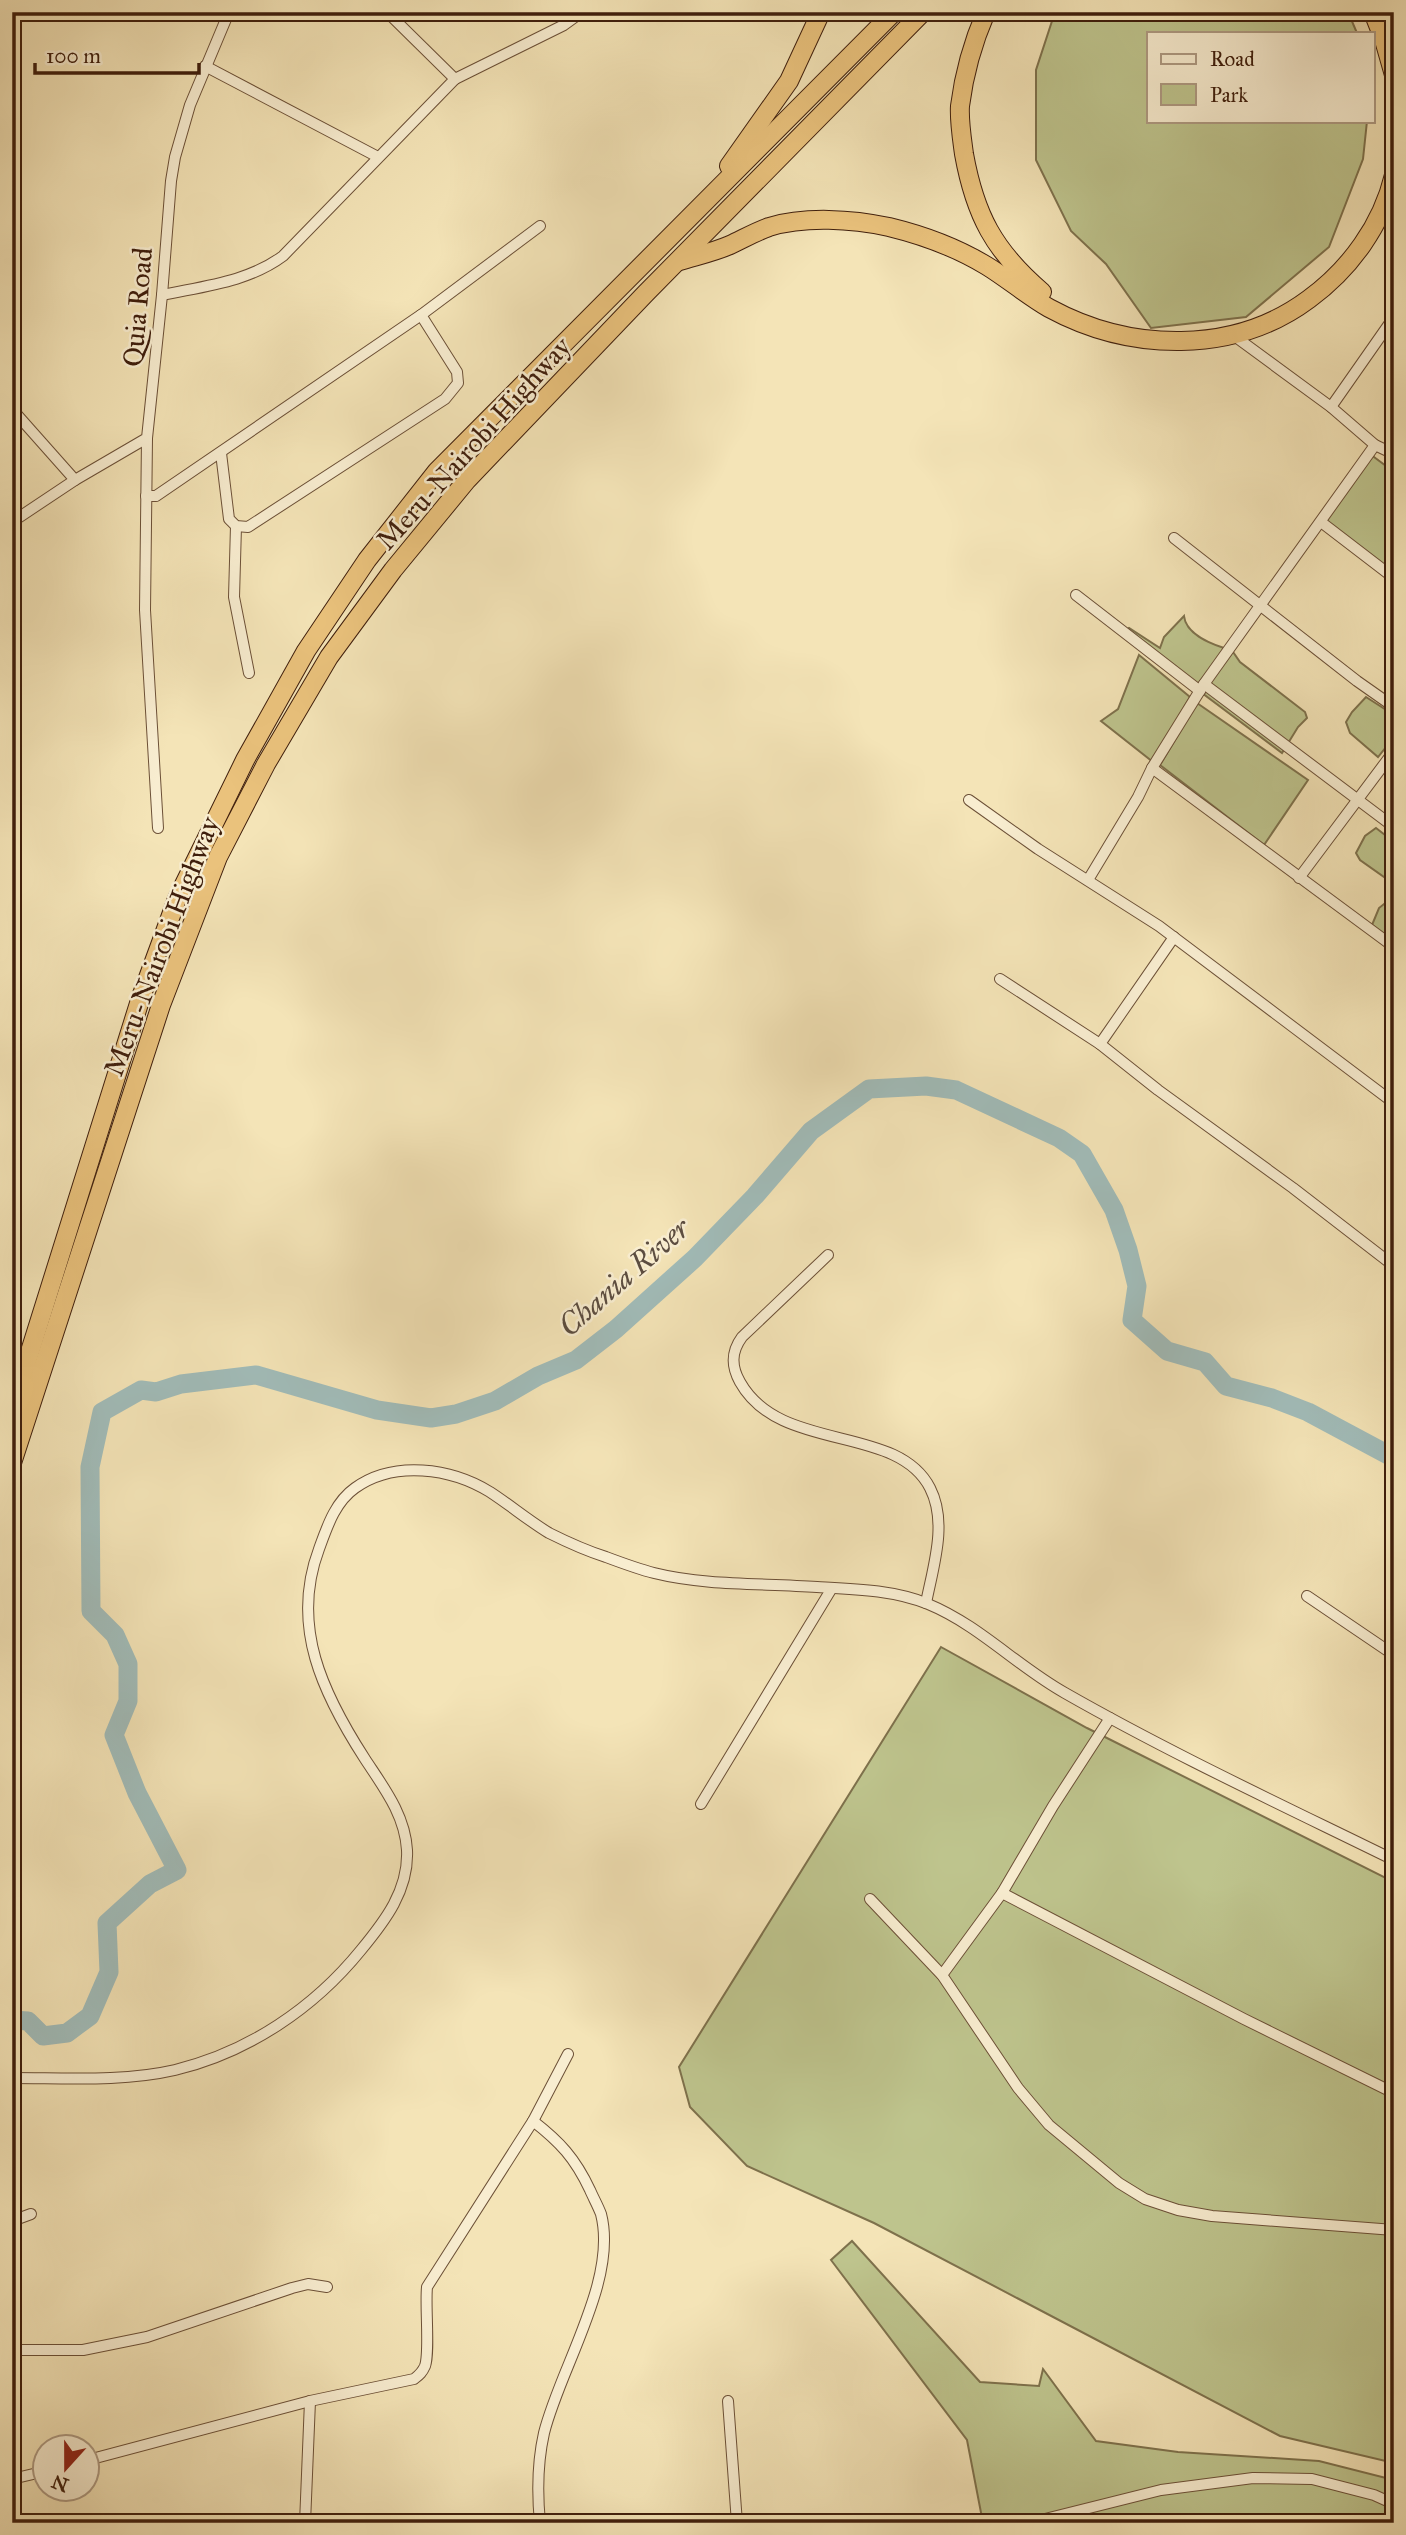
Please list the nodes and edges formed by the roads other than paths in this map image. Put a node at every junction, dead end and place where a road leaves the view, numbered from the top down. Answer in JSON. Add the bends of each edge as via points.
{"nodes":[{"id":1,"x":229,"y":12,"type":"edge"},
{"id":2,"x":387,"y":12,"type":"edge"},
{"id":3,"x":582,"y":12,"type":"edge"},
{"id":4,"x":630,"y":12,"type":"edge"},
{"id":5,"x":821,"y":12,"type":"edge"},
{"id":6,"x":894,"y":12,"type":"edge"},
{"id":7,"x":923,"y":12,"type":"edge"},
{"id":8,"x":986,"y":12,"type":"edge"},
{"id":9,"x":1373,"y":12,"type":"edge"},
{"id":10,"x":656,"y":16,"type":"dead end"},
{"id":11,"x":205,"y":66,"type":"junction"},
{"id":12,"x":1394,"y":75,"type":"edge"},
{"id":13,"x":455,"y":79,"type":"junction"},
{"id":14,"x":378,"y":157,"type":"junction"},
{"id":15,"x":1394,"y":175,"type":"edge"},
{"id":16,"x":705,"y":201,"type":"junction"},
{"id":17,"x":540,"y":226,"type":"dead end"},
{"id":18,"x":678,"y":261,"type":"junction"},
{"id":19,"x":162,"y":295,"type":"junction"},
{"id":20,"x":421,"y":315,"type":"junction"},
{"id":21,"x":1394,"y":317,"type":"edge"},
{"id":22,"x":1090,"y":324,"type":"junction"},
{"id":23,"x":1233,"y":335,"type":"junction"},
{"id":24,"x":1331,"y":407,"type":"junction"},
{"id":25,"x":12,"y":409,"type":"edge"},
{"id":26,"x":146,"y":438,"type":"junction"},
{"id":27,"x":1376,"y":445,"type":"junction"},
{"id":28,"x":221,"y":453,"type":"junction"},
{"id":29,"x":1394,"y":454,"type":"edge"},
{"id":30,"x":75,"y":480,"type":"junction"},
{"id":31,"x":146,"y":496,"type":"junction"},
{"id":32,"x":12,"y":522,"type":"edge"},
{"id":33,"x":1321,"y":522,"type":"junction"},
{"id":34,"x":236,"y":526,"type":"junction"},
{"id":35,"x":1174,"y":538,"type":"dead end"},
{"id":36,"x":1394,"y":578,"type":"edge"},
{"id":37,"x":1076,"y":595,"type":"dead end"},
{"id":38,"x":1262,"y":606,"type":"junction"},
{"id":39,"x":249,"y":673,"type":"dead end"},
{"id":40,"x":1202,"y":688,"type":"junction"},
{"id":41,"x":1394,"y":707,"type":"edge"},
{"id":42,"x":1394,"y":751,"type":"edge"},
{"id":43,"x":1152,"y":768,"type":"junction"},
{"id":44,"x":1356,"y":799,"type":"junction"},
{"id":45,"x":969,"y":800,"type":"dead end"},
{"id":46,"x":1394,"y":827,"type":"edge"},
{"id":47,"x":158,"y":828,"type":"dead end"},
{"id":48,"x":1299,"y":878,"type":"junction"},
{"id":49,"x":1088,"y":880,"type":"junction"},
{"id":50,"x":1174,"y":937,"type":"junction"},
{"id":51,"x":1394,"y":947,"type":"edge"},
{"id":52,"x":1000,"y":979,"type":"dead end"},
{"id":53,"x":1100,"y":1044,"type":"junction"},
{"id":54,"x":1394,"y":1103,"type":"edge"},
{"id":55,"x":828,"y":1255,"type":"dead end"},
{"id":56,"x":1394,"y":1266,"type":"edge"},
{"id":57,"x":12,"y":1409,"type":"edge"},
{"id":58,"x":12,"y":1463,"type":"edge"},
{"id":59,"x":832,"y":1588,"type":"junction"},
{"id":60,"x":1307,"y":1597,"type":"dead end"},
{"id":61,"x":926,"y":1603,"type":"junction"},
{"id":62,"x":1394,"y":1655,"type":"edge"},
{"id":63,"x":1110,"y":1718,"type":"junction"},
{"id":64,"x":701,"y":1804,"type":"dead end"},
{"id":65,"x":1394,"y":1860,"type":"edge"},
{"id":66,"x":1002,"y":1893,"type":"junction"},
{"id":67,"x":870,"y":1899,"type":"dead end"},
{"id":68,"x":942,"y":1975,"type":"junction"},
{"id":69,"x":568,"y":2054,"type":"dead end"},
{"id":70,"x":12,"y":2078,"type":"edge"},
{"id":71,"x":1394,"y":2093,"type":"edge"},
{"id":72,"x":533,"y":2121,"type":"junction"},
{"id":73,"x":32,"y":2214,"type":"dead end"},
{"id":74,"x":12,"y":2221,"type":"edge"},
{"id":75,"x":1394,"y":2230,"type":"edge"},
{"id":76,"x":327,"y":2287,"type":"dead end"},
{"id":77,"x":12,"y":2350,"type":"edge"},
{"id":78,"x":310,"y":2401,"type":"junction"},
{"id":79,"x":728,"y":2401,"type":"dead end"},
{"id":80,"x":102,"y":2456,"type":"edge"},
{"id":81,"x":32,"y":2474,"type":"edge"},
{"id":82,"x":12,"y":2479,"type":"edge"},
{"id":83,"x":1394,"y":2504,"type":"edge"},
{"id":84,"x":305,"y":2523,"type":"edge"},
{"id":85,"x":540,"y":2523,"type":"edge"},
{"id":86,"x":737,"y":2523,"type":"edge"},
{"id":87,"x":1029,"y":2523,"type":"edge"}],
"edges":[{"from":1,"to":11,"type":"street","name":"Quia Road"},
{"from":2,"to":13,"type":"street"},
{"from":3,"to":13,"type":"street","via":[[564,26]]},
{"from":4,"to":10,"type":"street"},
{"from":5,"to":16,"type":"highway","via":[[789,81]]},
{"from":6,"to":16,"type":"highway","name":"Meru-Nairobi Highway"},
{"from":7,"to":18,"type":"highway","name":"Meru-Nairobi Highway"},
{"from":8,"to":22,"type":"highway","via":[[965,74],[960,108],[970,183],[981,216],[1026,278]]},
{"from":9,"to":12,"type":"highway"},
{"from":11,"to":14,"type":"street"},
{"from":11,"to":19,"type":"street","name":"Quia Road","via":[[175,157]]},
{"from":13,"to":14,"type":"street"},
{"from":14,"to":19,"type":"street","via":[[271,265],[252,275]]},
{"from":15,"to":23,"type":"highway","via":[[1365,240],[1340,273],[1290,313],[1261,328]]},
{"from":16,"to":57,"type":"highway","name":"Meru-Nairobi Highway","via":[[437,471],[367,560],[306,651],[245,760],[177,898],[141,997]]},
{"from":17,"to":20,"type":"street"},
{"from":18,"to":22,"type":"highway","via":[[790,223],[835,220],[889,227],[937,242],[985,265],[1050,308]]},
{"from":18,"to":58,"type":"highway","name":"Meru-Nairobi Highway","via":[[467,480],[393,570],[329,657],[266,764],[218,857],[161,1005]]},
{"from":19,"to":26,"type":"street","name":"Quia Road"},
{"from":20,"to":28,"type":"street"},
{"from":20,"to":34,"type":"street","via":[[457,372],[453,393],[248,527]]},
{"from":21,"to":24,"type":"street"},
{"from":22,"to":23,"type":"highway","via":[[1167,342]]},
{"from":23,"to":24,"type":"street"},
{"from":24,"to":27,"type":"street"},
{"from":25,"to":30,"type":"street"},
{"from":26,"to":30,"type":"street"},
{"from":26,"to":31,"type":"street","name":"Quia Road"},
{"from":27,"to":29,"type":"street"},
{"from":27,"to":33,"type":"street"},
{"from":28,"to":31,"type":"street","via":[[156,496]]},
{"from":28,"to":34,"type":"street","via":[[229,519]]},
{"from":30,"to":32,"type":"street"},
{"from":31,"to":47,"type":"street","name":"Quia Road","via":[[145,610]]},
{"from":33,"to":36,"type":"street"},
{"from":33,"to":38,"type":"street"},
{"from":34,"to":39,"type":"street","via":[[234,597]]},
{"from":35,"to":38,"type":"street"},
{"from":37,"to":40,"type":"street"},
{"from":38,"to":40,"type":"street"},
{"from":38,"to":41,"type":"street"},
{"from":40,"to":43,"type":"street"},
{"from":40,"to":44,"type":"street"},
{"from":42,"to":44,"type":"street"},
{"from":43,"to":48,"type":"street"},
{"from":43,"to":49,"type":"street"},
{"from":44,"to":46,"type":"street"},
{"from":44,"to":48,"type":"street"},
{"from":45,"to":49,"type":"street"},
{"from":48,"to":51,"type":"street"},
{"from":49,"to":50,"type":"street"},
{"from":50,"to":53,"type":"street"},
{"from":50,"to":54,"type":"street"},
{"from":52,"to":53,"type":"street"},
{"from":53,"to":56,"type":"street"},
{"from":55,"to":61,"type":"street","via":[[742,1337],[733,1353],[735,1373],[747,1395],[777,1419],[884,1452],[921,1474],[930,1487],[938,1518]]},
{"from":59,"to":61,"type":"street"},
{"from":59,"to":64,"type":"street"},
{"from":59,"to":70,"type":"street","via":[[658,1574],[600,1556],[548,1532],[485,1489],[451,1475],[414,1469],[379,1476],[351,1490],[331,1515],[313,1564],[306,1603],[310,1640],[323,1683],[347,1731],[401,1816],[408,1853],[404,1882],[388,1916],[352,1960],[300,2009],[268,2033],[229,2052],[176,2070],[116,2078]]},
{"from":60,"to":62,"type":"street"},
{"from":61,"to":63,"type":"street"},
{"from":63,"to":65,"type":"street"},
{"from":63,"to":66,"type":"street"},
{"from":66,"to":68,"type":"street"},
{"from":66,"to":71,"type":"street"},
{"from":67,"to":68,"type":"street"},
{"from":68,"to":75,"type":"street","via":[[1018,2088],[1049,2125],[1145,2199],[1212,2216]]},
{"from":69,"to":72,"type":"street"},
{"from":72,"to":78,"type":"street","via":[[427,2287],[426,2363],[421,2374]]},
{"from":72,"to":85,"type":"street","via":[[561,2142],[581,2171],[600,2213],[604,2239],[590,2309],[544,2433],[536,2489]]},
{"from":73,"to":74,"type":"street"},
{"from":76,"to":77,"type":"street","via":[[308,2284],[292,2288],[147,2337],[83,2350]]},
{"from":78,"to":80,"type":"street"},
{"from":78,"to":84,"type":"street"},
{"from":79,"to":86,"type":"street"},
{"from":81,"to":82,"type":"street"},
{"from":83,"to":87,"type":"street","via":[[1312,2479],[1253,2478],[1161,2490]]}]}
